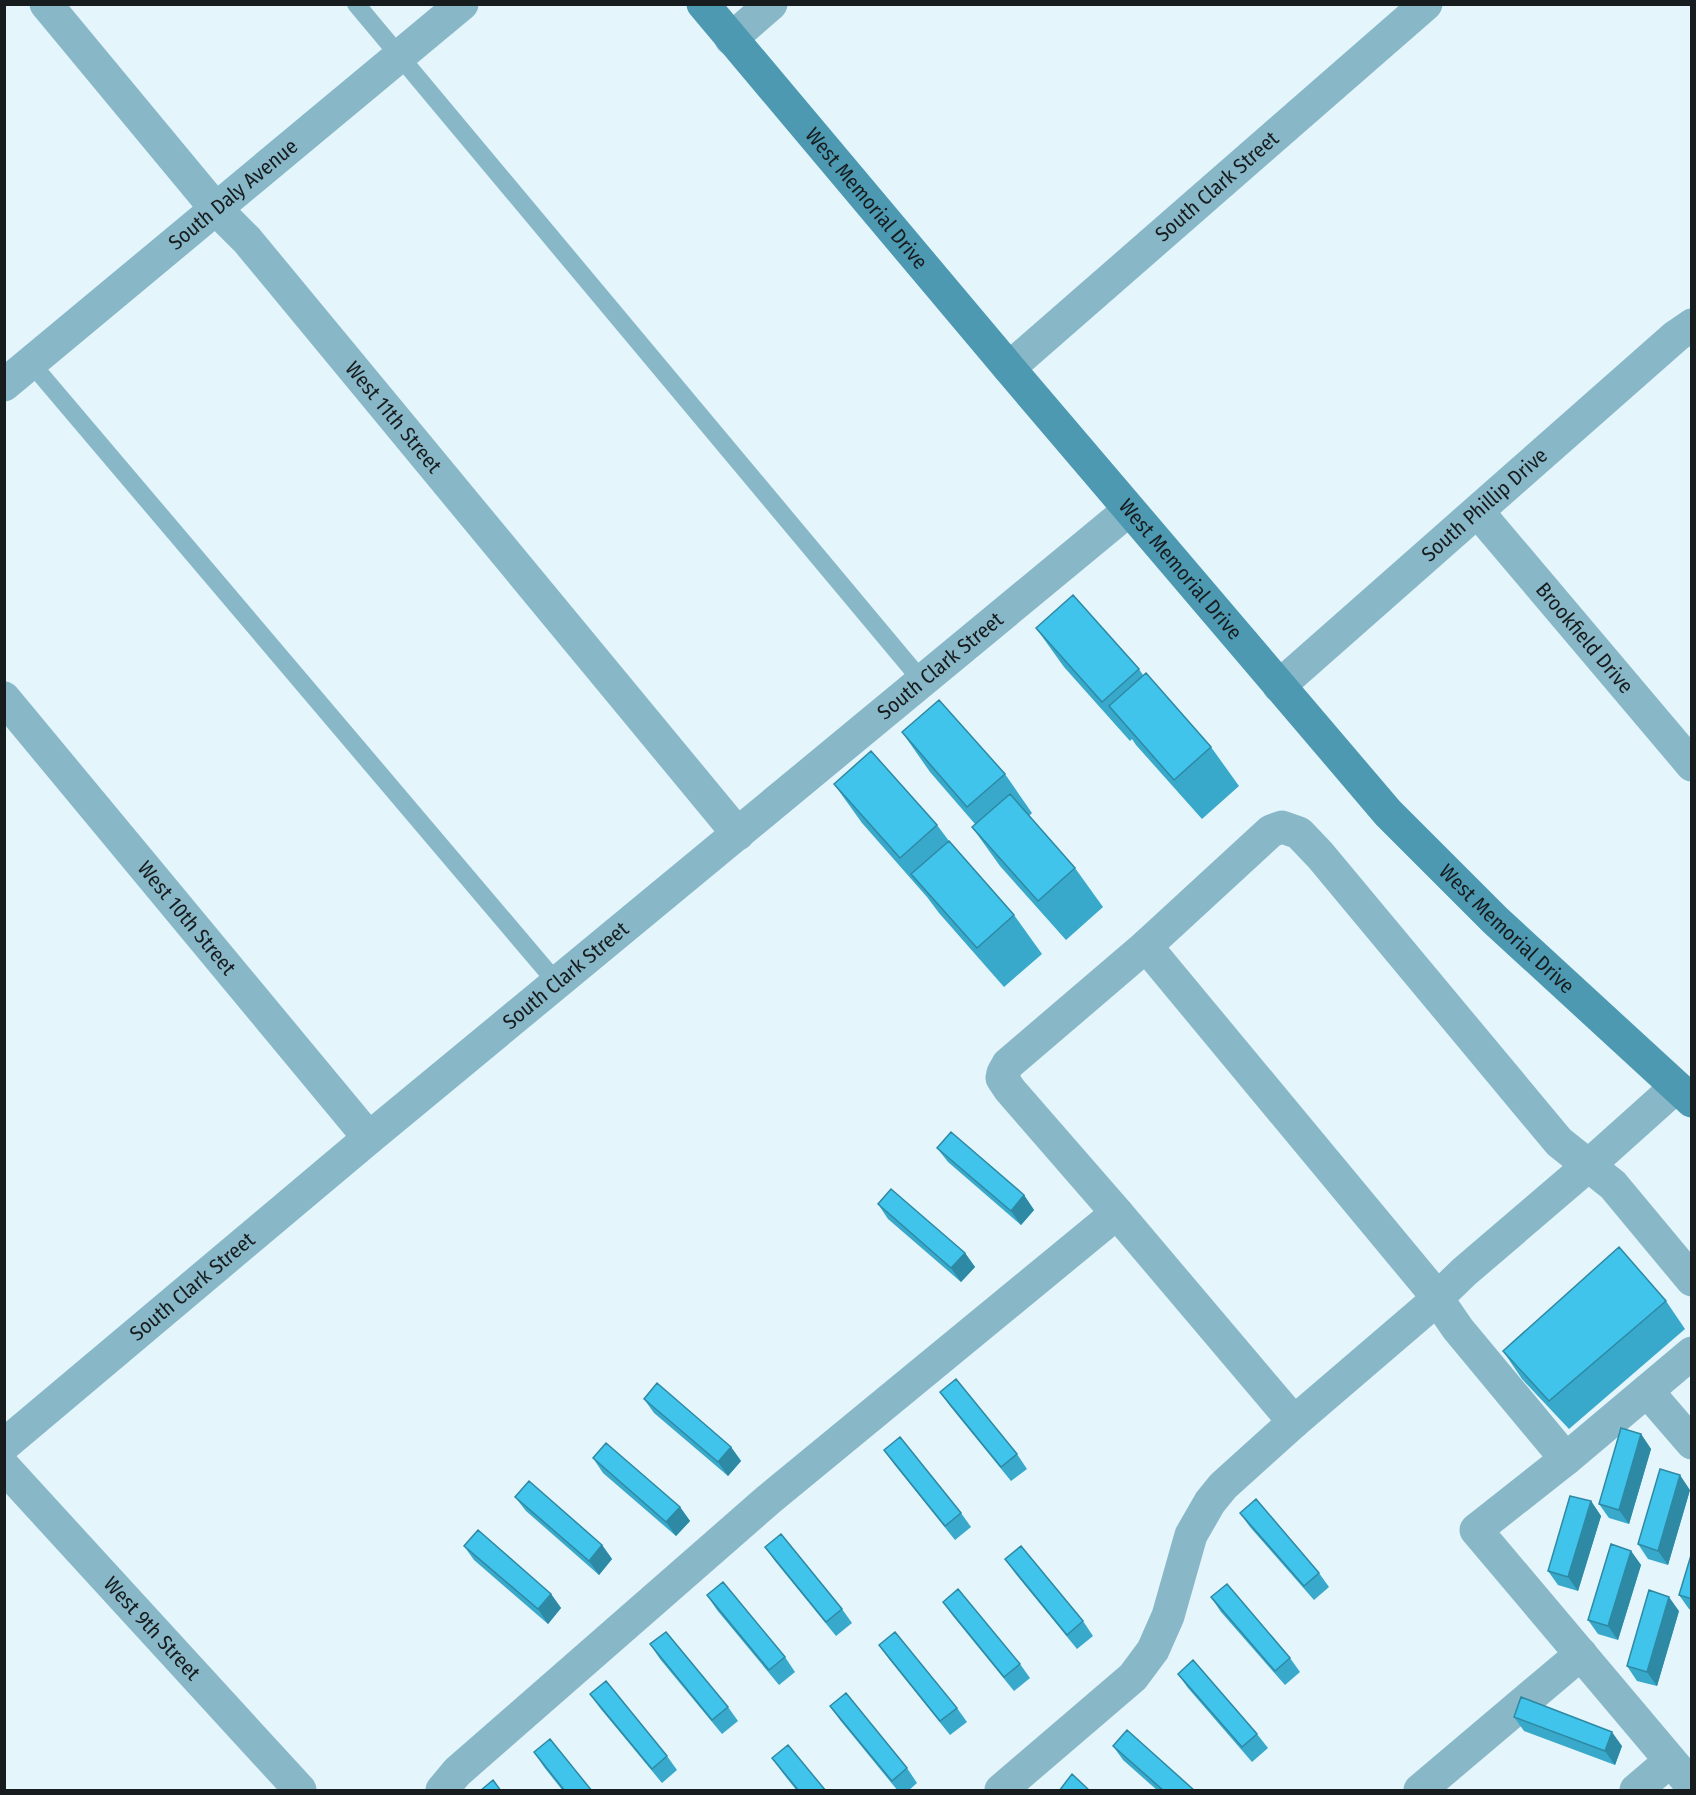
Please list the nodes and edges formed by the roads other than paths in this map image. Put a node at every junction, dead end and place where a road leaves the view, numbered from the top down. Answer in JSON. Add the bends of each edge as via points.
{"nodes":[{"id":1,"x":46,"y":4,"type":"edge"},
{"id":2,"x":356,"y":4,"type":"edge"},
{"id":3,"x":462,"y":4,"type":"edge"},
{"id":4,"x":703,"y":4,"type":"edge"},
{"id":5,"x":771,"y":4,"type":"edge"},
{"id":6,"x":1426,"y":4,"type":"edge"},
{"id":7,"x":731,"y":39,"type":"junction"},
{"id":8,"x":399,"y":57,"type":"junction"},
{"id":9,"x":216,"y":208,"type":"junction"},
{"id":10,"x":1692,"y":325,"type":"edge"},
{"id":11,"x":31,"y":363,"type":"junction"},
{"id":12,"x":1009,"y":368,"type":"junction"},
{"id":13,"x":4,"y":385,"type":"edge"},
{"id":14,"x":1129,"y":510,"type":"junction"},
{"id":15,"x":1478,"y":512,"type":"junction"},
{"id":16,"x":922,"y":681,"type":"junction"},
{"id":17,"x":1279,"y":686,"type":"junction"},
{"id":18,"x":4,"y":698,"type":"edge"},
{"id":19,"x":1692,"y":765,"type":"edge"},
{"id":20,"x":738,"y":834,"type":"junction"},
{"id":21,"x":1146,"y":946,"type":"junction"},
{"id":22,"x":557,"y":983,"type":"junction"},
{"id":23,"x":1684,"y":1094,"type":"edge"},
{"id":24,"x":369,"y":1138,"type":"junction"},
{"id":25,"x":1589,"y":1165,"type":"junction"},
{"id":26,"x":1117,"y":1213,"type":"junction"},
{"id":27,"x":1692,"y":1280,"type":"edge"},
{"id":28,"x":1436,"y":1298,"type":"junction"},
{"id":29,"x":1692,"y":1353,"type":"edge"},
{"id":30,"x":1647,"y":1391,"type":"junction"},
{"id":31,"x":1293,"y":1422,"type":"junction"},
{"id":32,"x":1692,"y":1443,"type":"edge"},
{"id":33,"x":4,"y":1445,"type":"edge"},
{"id":34,"x":1566,"y":1459,"type":"junction"},
{"id":35,"x":4,"y":1467,"type":"edge"},
{"id":36,"x":1581,"y":1654,"type":"junction"},
{"id":37,"x":1670,"y":1761,"type":"junction"},
{"id":38,"x":1692,"y":1786,"type":"edge"},
{"id":39,"x":300,"y":1791,"type":"edge"},
{"id":40,"x":442,"y":1791,"type":"edge"},
{"id":41,"x":1001,"y":1791,"type":"edge"},
{"id":42,"x":1420,"y":1791,"type":"edge"},
{"id":43,"x":1636,"y":1791,"type":"edge"}],
"edges":[{"from":1,"to":9,"type":"street","name":"West 11th Street"},
{"from":2,"to":8,"type":"lane"},
{"from":3,"to":8,"type":"street","name":"South Daly Avenue"},
{"from":4,"to":7,"type":"main road","name":"West Memorial Drive"},
{"from":5,"to":7,"type":"street"},
{"from":6,"to":12,"type":"street","name":"South Clark Street"},
{"from":7,"to":12,"type":"main road","name":"West Memorial Drive"},
{"from":8,"to":9,"type":"street","name":"South Daly Avenue"},
{"from":8,"to":16,"type":"lane"},
{"from":9,"to":11,"type":"street","name":"South Daly Avenue"},
{"from":9,"to":20,"type":"street","name":"West 11th Street","via":[[247,240]]},
{"from":10,"to":15,"type":"street","name":"South Phillip Drive"},
{"from":11,"to":13,"type":"street","name":"South Daly Avenue"},
{"from":11,"to":22,"type":"lane"},
{"from":12,"to":14,"type":"main road","name":"West Memorial Drive"},
{"from":14,"to":16,"type":"street","name":"South Clark Street"},
{"from":14,"to":17,"type":"main road","name":"West Memorial Drive"},
{"from":15,"to":17,"type":"street","name":"South Phillip Drive"},
{"from":15,"to":19,"type":"street","name":"Brookfield Drive"},
{"from":16,"to":20,"type":"street","name":"South Clark Street"},
{"from":17,"to":23,"type":"main road","name":"West Memorial Drive","via":[[1388,813],[1495,920]]},
{"from":18,"to":24,"type":"street","name":"West 10th Street"},
{"from":20,"to":22,"type":"street","name":"South Clark Street"},
{"from":21,"to":25,"type":"street","via":[[1271,831],[1282,827],[1299,833],[1559,1142]]},
{"from":21,"to":26,"type":"street","via":[[1008,1064],[1002,1078]]},
{"from":21,"to":28,"type":"street"},
{"from":22,"to":24,"type":"street","name":"South Clark Street"},
{"from":23,"to":25,"type":"street"},
{"from":24,"to":33,"type":"street","name":"South Clark Street"},
{"from":25,"to":27,"type":"street","via":[[1613,1185]]},
{"from":25,"to":28,"type":"street"},
{"from":26,"to":31,"type":"street"},
{"from":26,"to":40,"type":"street","via":[[768,1500],[457,1772]]},
{"from":28,"to":31,"type":"street"},
{"from":28,"to":34,"type":"street"},
{"from":29,"to":30,"type":"street"},
{"from":30,"to":32,"type":"street"},
{"from":30,"to":34,"type":"street"},
{"from":31,"to":41,"type":"street","via":[[1210,1502],[1191,1535],[1168,1616],[1153,1650],[1133,1677]]},
{"from":34,"to":36,"type":"street","via":[[1476,1530]]},
{"from":35,"to":39,"type":"street","name":"West 9th Street"},
{"from":36,"to":37,"type":"street"},
{"from":36,"to":42,"type":"street"},
{"from":37,"to":38,"type":"street"},
{"from":37,"to":43,"type":"street"}]}
